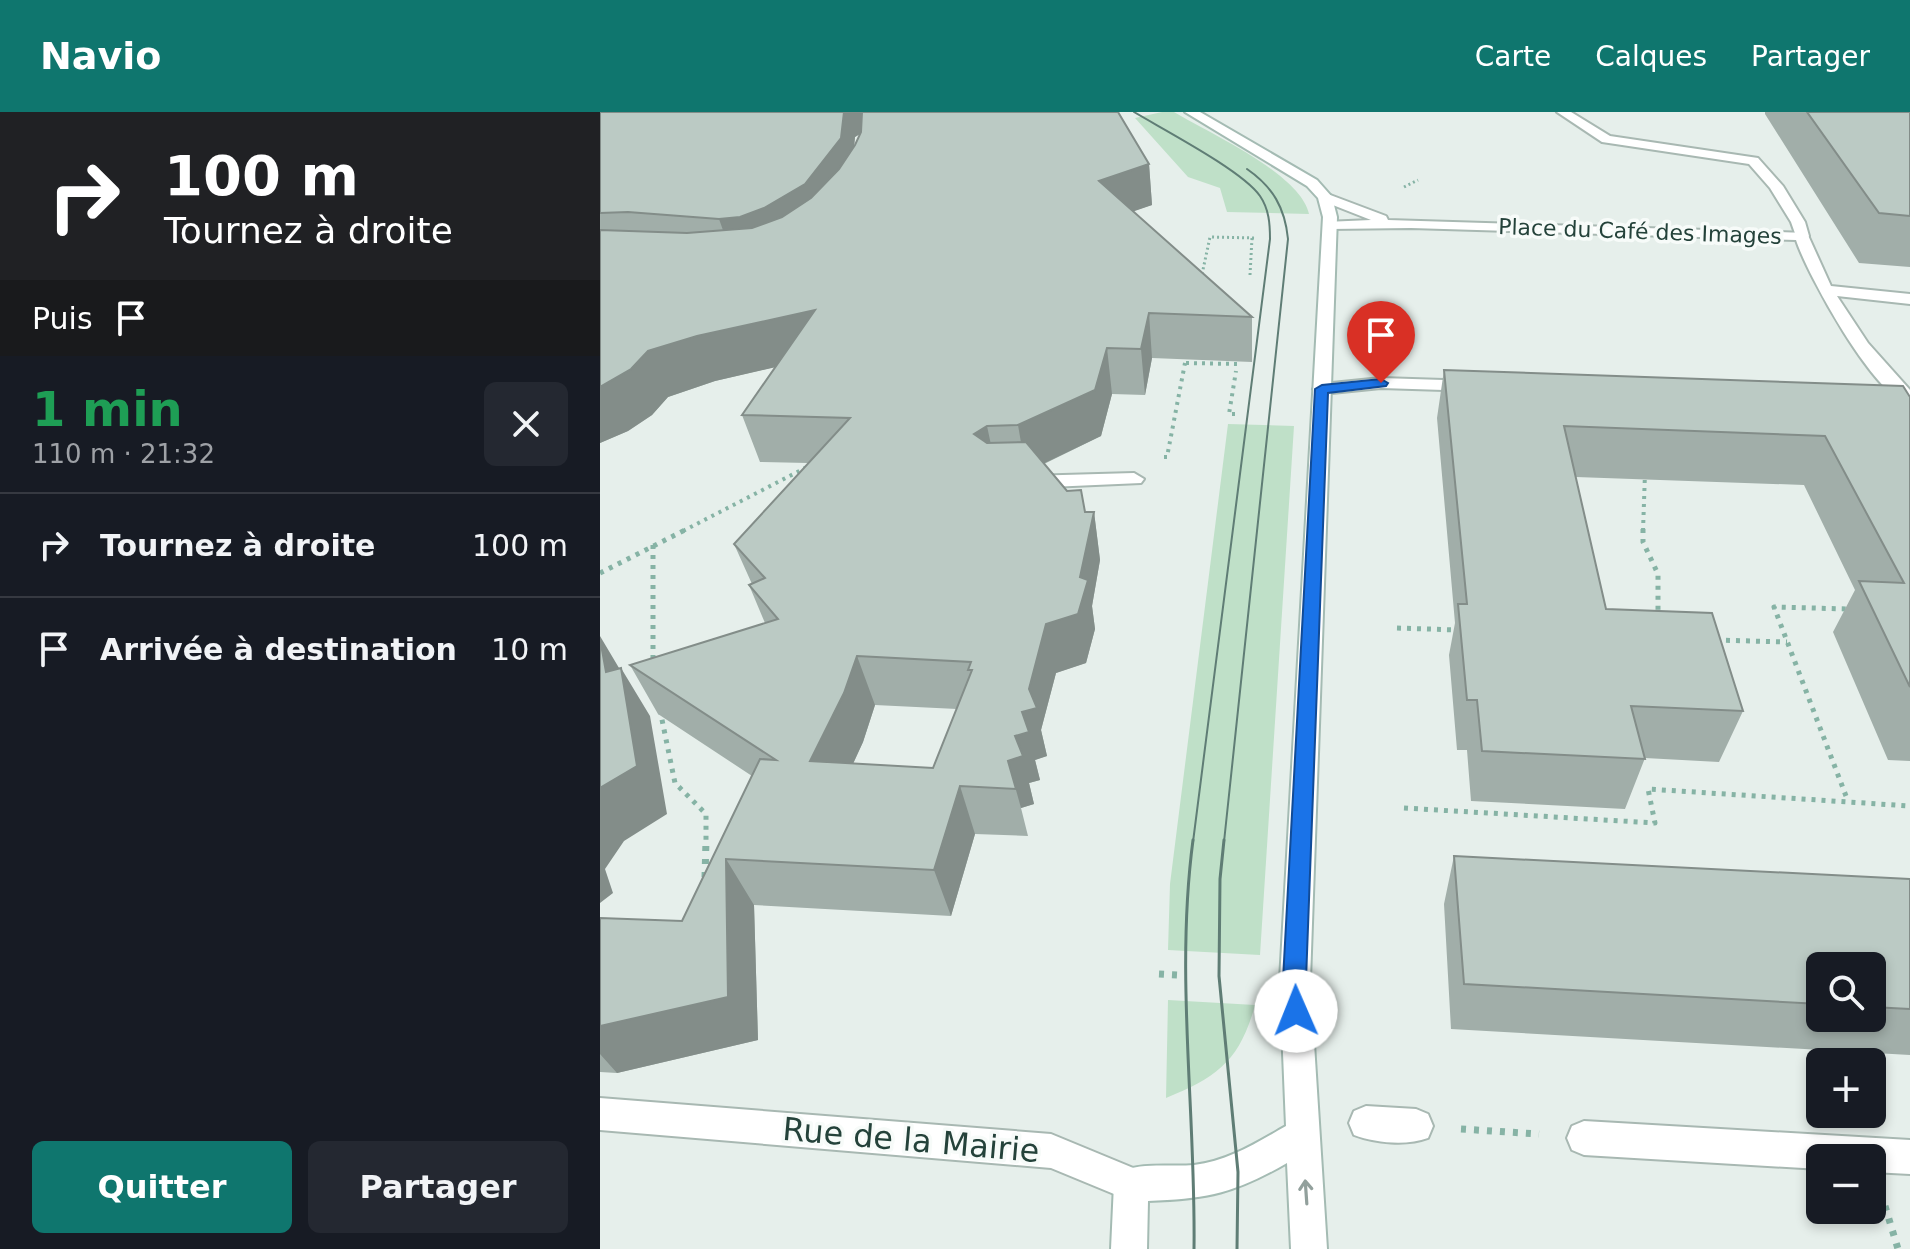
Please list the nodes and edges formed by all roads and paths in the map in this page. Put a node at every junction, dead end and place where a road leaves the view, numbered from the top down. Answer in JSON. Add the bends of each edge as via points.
{"nodes":[{"id":1,"x":1191,"y":112,"type":"edge"},
{"id":2,"x":1563,"y":112,"type":"edge"},
{"id":3,"x":1325,"y":197,"type":"junction"},
{"id":4,"x":1411,"y":224,"type":"junction"},
{"id":5,"x":1330,"y":225,"type":"junction"},
{"id":6,"x":1802,"y":236,"type":"junction"},
{"id":7,"x":1250,"y":275,"type":"dead end"},
{"id":8,"x":1827,"y":290,"type":"junction"},
{"id":9,"x":1199,"y":293,"type":"edge"},
{"id":10,"x":1910,"y":299,"type":"edge"},
{"id":11,"x":1188,"y":349,"type":"edge"},
{"id":12,"x":1185,"y":363,"type":"junction"},
{"id":13,"x":1237,"y":364,"type":"dead end"},
{"id":14,"x":1236,"y":371,"type":"dead end"},
{"id":15,"x":1887,"y":381,"type":"junction"},
{"id":16,"x":1864,"y":384,"type":"edge"},
{"id":17,"x":1487,"y":387,"type":"edge"},
{"id":18,"x":1322,"y":389,"type":"junction"},
{"id":19,"x":1910,"y":400,"type":"edge"},
{"id":20,"x":1881,"y":402,"type":"edge"},
{"id":21,"x":1910,"y":408,"type":"edge"},
{"id":22,"x":1235,"y":414,"type":"dead end"},
{"id":23,"x":1175,"y":422,"type":"dead end"},
{"id":24,"x":1646,"y":464,"type":"edge"},
{"id":25,"x":822,"y":467,"type":"edge"},
{"id":26,"x":1134,"y":479,"type":"dead end"},
{"id":27,"x":1012,"y":482,"type":"edge"},
{"id":28,"x":653,"y":545,"type":"junction"},
{"id":29,"x":600,"y":573,"type":"edge"},
{"id":30,"x":1865,"y":610,"type":"edge"},
{"id":31,"x":1662,"y":627,"type":"edge"},
{"id":32,"x":1397,"y":628,"type":"dead end"},
{"id":33,"x":1460,"y":630,"type":"edge"},
{"id":34,"x":1710,"y":639,"type":"edge"},
{"id":35,"x":1787,"y":642,"type":"junction"},
{"id":36,"x":653,"y":673,"type":"edge"},
{"id":37,"x":658,"y":701,"type":"edge"},
{"id":38,"x":1846,"y":796,"type":"dead end"},
{"id":39,"x":1910,"y":806,"type":"edge"},
{"id":40,"x":1404,"y":808,"type":"dead end"},
{"id":41,"x":699,"y":892,"type":"edge"},
{"id":42,"x":1159,"y":974,"type":"dead end"},
{"id":43,"x":1178,"y":975,"type":"dead end"},
{"id":44,"x":600,"y":1114,"type":"edge"},
{"id":45,"x":1366,"y":1123,"type":"dead end"},
{"id":46,"x":1416,"y":1126,"type":"joint"},
{"id":47,"x":1302,"y":1136,"type":"junction"},
{"id":48,"x":1584,"y":1138,"type":"joint"},
{"id":49,"x":1910,"y":1157,"type":"edge"},
{"id":50,"x":1131,"y":1184,"type":"junction"},
{"id":51,"x":1889,"y":1218,"type":"dead end"},
{"id":52,"x":1129,"y":1249,"type":"edge"},
{"id":53,"x":1309,"y":1249,"type":"edge"},
{"id":54,"x":1898,"y":1249,"type":"edge"}],
"edges":[{"from":1,"to":3,"type":"street","via":[[1312,183]]},
{"from":2,"to":6,"type":"street","via":[[1606,139],[1753,161],[1776,186]]},
{"from":3,"to":4,"type":"street","via":[[1366,215]]},
{"from":3,"to":5,"type":"street"},
{"from":4,"to":5,"type":"street"},
{"from":4,"to":6,"type":"street","name":"Place du Café des Images"},
{"from":5,"to":18,"type":"street"},
{"from":6,"to":8,"type":"street","name":"Place du Café des Images","via":[[1809,263]]},
{"from":7,"to":9,"type":"path","via":[[1254,238],[1210,237]]},
{"from":8,"to":10,"type":"street"},
{"from":8,"to":15,"type":"street","name":"Place du Café des Images"},
{"from":11,"to":12,"type":"path"},
{"from":12,"to":13,"type":"path"},
{"from":12,"to":23,"type":"path"},
{"from":14,"to":22,"type":"path","via":[[1229,414]]},
{"from":15,"to":16,"type":"street"},
{"from":15,"to":19,"type":"street","name":"Place du Café des Images"},
{"from":17,"to":18,"type":"street","via":[[1381,383]]},
{"from":18,"to":47,"type":"street","via":[[1295,980]]},
{"from":20,"to":21,"type":"street"},
{"from":24,"to":31,"type":"path","via":[[1643,542],[1658,574],[1656,607]]},
{"from":25,"to":28,"type":"path","via":[[807,466]]},
{"from":26,"to":27,"type":"street"},
{"from":28,"to":29,"type":"path"},
{"from":28,"to":36,"type":"path"},
{"from":30,"to":35,"type":"path","via":[[1774,607]]},
{"from":32,"to":33,"type":"path"},
{"from":34,"to":35,"type":"path"},
{"from":35,"to":38,"type":"path"},
{"from":37,"to":41,"type":"path","via":[[675,783],[706,814],[705,878]]},
{"from":39,"to":40,"type":"path","via":[[1648,789],[1655,823]]},
{"from":42,"to":43,"type":"path"},
{"from":44,"to":50,"type":"street","name":"Rue de la Mairie","via":[[1051,1151]]},
{"from":45,"to":46,"type":"street"},
{"from":46,"to":48,"type":"path"},
{"from":47,"to":50,"type":"street","name":"Rue de la Mairie","via":[[1238,1172],[1195,1182]]},
{"from":53,"to":47,"type":"street","one_way":true},
{"from":48,"to":49,"type":"street"},
{"from":50,"to":52,"type":"street"},
{"from":51,"to":54,"type":"path"}]}
